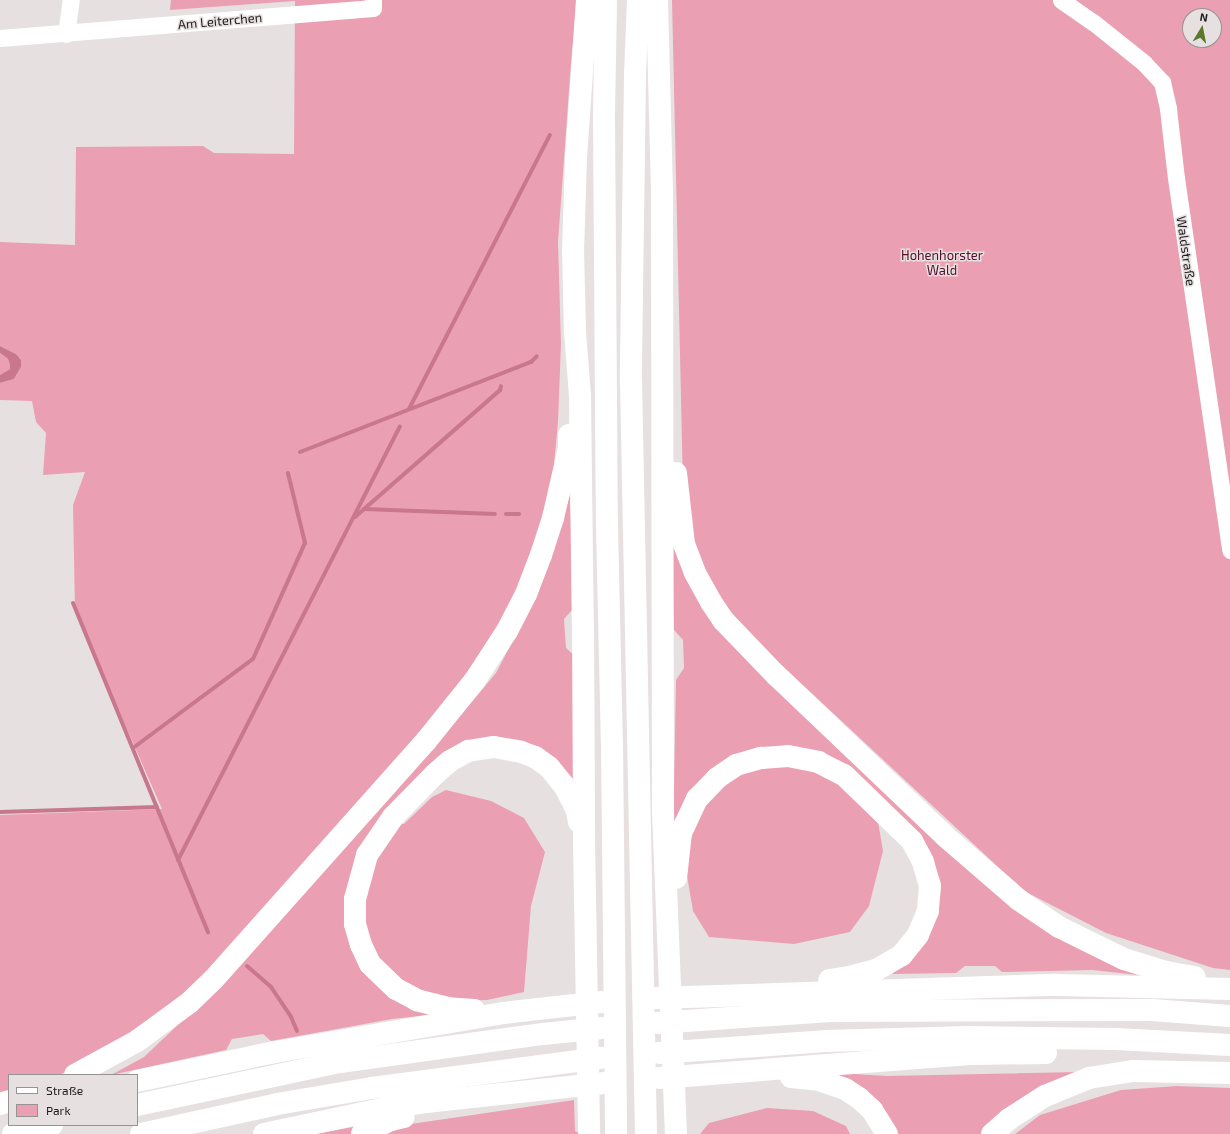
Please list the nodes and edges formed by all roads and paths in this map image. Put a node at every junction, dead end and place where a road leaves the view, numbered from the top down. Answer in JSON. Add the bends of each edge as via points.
{"nodes":[{"id":1,"x":71,"y":0,"type":"edge"},
{"id":2,"x":587,"y":0,"type":"edge"},
{"id":3,"x":606,"y":0,"type":"edge"},
{"id":4,"x":638,"y":0,"type":"edge"},
{"id":5,"x":657,"y":0,"type":"edge"},
{"id":6,"x":1061,"y":0,"type":"edge"},
{"id":7,"x":373,"y":4,"type":"edge"},
{"id":8,"x":66,"y":34,"type":"junction"},
{"id":9,"x":0,"y":38,"type":"edge"},
{"id":10,"x":575,"y":332,"type":"junction"},
{"id":11,"x":663,"y":373,"type":"junction"},
{"id":12,"x":1230,"y":550,"type":"edge"},
{"id":13,"x":584,"y":840,"type":"junction"},
{"id":14,"x":668,"y":932,"type":"junction"},
{"id":15,"x":1230,"y":983,"type":"edge"},
{"id":16,"x":1230,"y":989,"type":"edge"},
{"id":17,"x":737,"y":994,"type":"junction"},
{"id":18,"x":503,"y":1013,"type":"junction"},
{"id":19,"x":1230,"y":1016,"type":"edge"},
{"id":20,"x":1116,"y":1039,"type":"junction"},
{"id":21,"x":1230,"y":1045,"type":"edge"},
{"id":22,"x":710,"y":1072,"type":"junction"},
{"id":23,"x":1230,"y":1073,"type":"edge"},
{"id":24,"x":77,"y":1074,"type":"edge"},
{"id":25,"x":138,"y":1081,"type":"edge"},
{"id":26,"x":508,"y":1093,"type":"junction"},
{"id":27,"x":138,"y":1105,"type":"edge"},
{"id":28,"x":48,"y":1126,"type":"edge"},
{"id":29,"x":13,"y":1134,"type":"edge"},
{"id":30,"x":141,"y":1134,"type":"edge"},
{"id":31,"x":264,"y":1134,"type":"edge"},
{"id":32,"x":362,"y":1134,"type":"edge"},
{"id":33,"x":589,"y":1134,"type":"edge"},
{"id":34,"x":616,"y":1134,"type":"edge"},
{"id":35,"x":646,"y":1134,"type":"edge"},
{"id":36,"x":676,"y":1134,"type":"edge"},
{"id":37,"x":887,"y":1134,"type":"edge"},
{"id":38,"x":992,"y":1134,"type":"edge"}],
"edges":[{"from":1,"to":8,"type":"street"},
{"from":2,"to":10,"type":"highway","via":[[576,157],[573,250]]},
{"from":3,"to":34,"type":"highway","via":[[604,124],[607,527]]},
{"from":4,"to":35,"type":"highway","via":[[631,381]]},
{"from":5,"to":11,"type":"highway"},
{"from":6,"to":12,"type":"street","name":"Waldstraße","via":[[1098,26],[1162,82],[1168,109]]},
{"from":7,"to":8,"type":"street","name":"Am Leiterchen"},
{"from":8,"to":9,"type":"street","name":"Am Leiterchen"},
{"from":10,"to":13,"type":"highway","via":[[580,395]]},
{"from":10,"to":24,"type":"highway","via":[[571,361],[569,448],[553,518],[526,594],[492,657],[426,741],[213,980],[189,1003],[137,1041]]},
{"from":11,"to":14,"type":"highway","via":[[663,812]]},
{"from":11,"to":15,"type":"highway","via":[[672,405],[677,494],[684,544],[695,573],[711,602],[738,637],[946,837],[1019,900],[1060,927],[1124,959],[1166,972]]},
{"from":13,"to":18,"type":"highway","via":[[577,811],[564,786],[549,767],[535,757],[494,747],[468,751],[445,765],[393,817],[367,855],[355,899],[355,924],[360,945],[370,964],[396,989],[417,1000],[448,1008]]},
{"from":13,"to":33,"type":"highway"},
{"from":14,"to":17,"type":"highway","via":[[682,832],[697,799],[717,778],[736,765],[761,758],[788,756],[818,762],[844,775],[912,841],[923,862],[930,892],[928,911],[918,935],[902,955],[876,970],[849,978],[776,983]]},
{"from":14,"to":36,"type":"highway"},
{"from":16,"to":17,"type":"highway","via":[[1057,985]]},
{"from":17,"to":18,"type":"highway","via":[[622,999]]},
{"from":18,"to":25,"type":"highway","via":[[275,1052]]},
{"from":19,"to":27,"type":"highway","via":[[1152,1010],[831,1011],[703,1020],[543,1034],[340,1062]]},
{"from":20,"to":21,"type":"highway"},
{"from":20,"to":22,"type":"highway","via":[[1086,1053],[973,1054]]},
{"from":20,"to":30,"type":"highway","via":[[969,1037],[825,1041],[710,1048],[573,1061],[372,1088],[277,1104]]},
{"from":22,"to":26,"type":"highway"},
{"from":22,"to":37,"type":"highway","via":[[819,1080],[845,1089],[872,1110]]},
{"from":23,"to":38,"type":"highway","via":[[1133,1071],[1089,1078],[1045,1096],[1009,1119]]},
{"from":26,"to":31,"type":"highway","via":[[386,1108]]},
{"from":26,"to":32,"type":"highway","via":[[391,1120]]},
{"from":28,"to":29,"type":"highway"}]}
